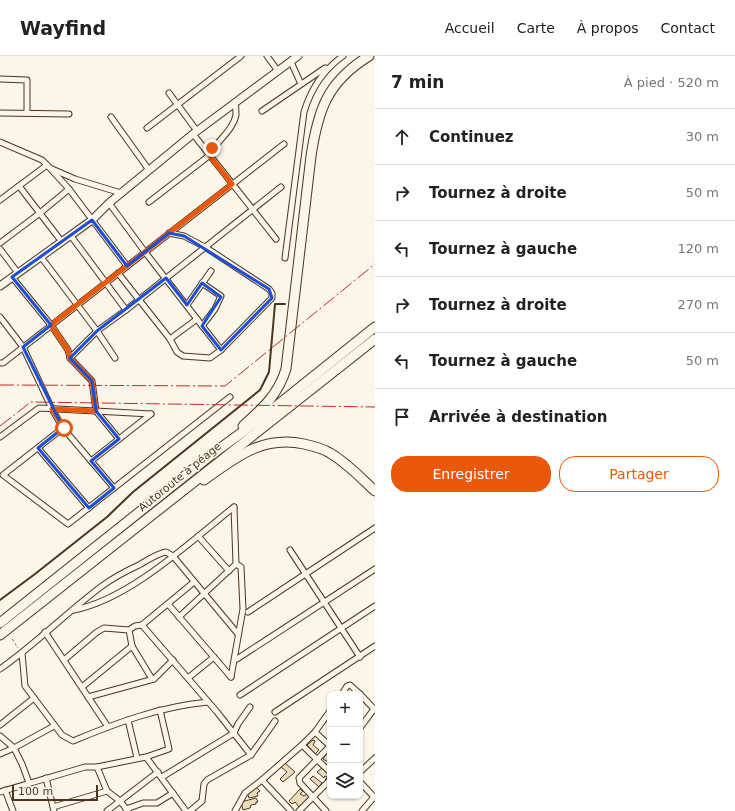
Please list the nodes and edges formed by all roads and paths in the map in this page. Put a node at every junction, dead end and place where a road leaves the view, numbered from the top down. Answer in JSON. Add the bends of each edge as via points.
{"nodes":[{"id":1,"x":241,"y":56,"type":"edge"},
{"id":2,"x":267,"y":56,"type":"edge"},
{"id":3,"x":298,"y":56,"type":"edge"},
{"id":4,"x":343,"y":56,"type":"edge"},
{"id":5,"x":369,"y":56,"type":"edge"},
{"id":6,"x":290,"y":62,"type":"junction"},
{"id":7,"x":332,"y":64,"type":"junction"},
{"id":8,"x":278,"y":71,"type":"junction"},
{"id":9,"x":0,"y":79,"type":"edge"},
{"id":10,"x":301,"y":84,"type":"junction"},
{"id":11,"x":169,"y":93,"type":"dead end"},
{"id":12,"x":235,"y":102,"type":"junction"},
{"id":13,"x":178,"y":104,"type":"junction"},
{"id":14,"x":262,"y":111,"type":"dead end"},
{"id":15,"x":0,"y":113,"type":"edge"},
{"id":16,"x":26,"y":113,"type":"junction"},
{"id":17,"x":69,"y":114,"type":"dead end"},
{"id":18,"x":0,"y":117,"type":"edge"},
{"id":19,"x":111,"y":117,"type":"dead end"},
{"id":20,"x":147,"y":128,"type":"dead end"},
{"id":21,"x":195,"y":132,"type":"junction"},
{"id":22,"x":0,"y":142,"type":"edge"},
{"id":23,"x":284,"y":144,"type":"dead end"},
{"id":24,"x":210,"y":156,"type":"junction"},
{"id":25,"x":49,"y":167,"type":"junction"},
{"id":26,"x":149,"y":170,"type":"junction"},
{"id":27,"x":232,"y":184,"type":"junction"},
{"id":28,"x":19,"y":186,"type":"junction"},
{"id":29,"x":281,"y":187,"type":"dead end"},
{"id":30,"x":69,"y":189,"type":"junction"},
{"id":31,"x":121,"y":192,"type":"junction"},
{"id":32,"x":1,"y":198,"type":"edge"},
{"id":33,"x":149,"y":202,"type":"dead end"},
{"id":34,"x":109,"y":203,"type":"junction"},
{"id":35,"x":252,"y":210,"type":"junction"},
{"id":36,"x":40,"y":213,"type":"junction"},
{"id":37,"x":92,"y":220,"type":"junction"},
{"id":38,"x":169,"y":233,"type":"junction"},
{"id":39,"x":71,"y":236,"type":"junction"},
{"id":40,"x":276,"y":239,"type":"dead end"},
{"id":41,"x":0,"y":242,"type":"edge"},
{"id":42,"x":62,"y":242,"type":"junction"},
{"id":43,"x":205,"y":248,"type":"junction"},
{"id":44,"x":0,"y":249,"type":"edge"},
{"id":45,"x":145,"y":252,"type":"junction"},
{"id":46,"x":41,"y":257,"type":"junction"},
{"id":47,"x":286,"y":258,"type":"dead end"},
{"id":48,"x":127,"y":266,"type":"junction"},
{"id":49,"x":211,"y":271,"type":"dead end"},
{"id":50,"x":118,"y":273,"type":"junction"},
{"id":51,"x":15,"y":275,"type":"junction"},
{"id":52,"x":166,"y":278,"type":"junction"},
{"id":53,"x":105,"y":283,"type":"junction"},
{"id":54,"x":202,"y":283,"type":"junction"},
{"id":55,"x":0,"y":286,"type":"edge"},
{"id":56,"x":139,"y":300,"type":"junction"},
{"id":57,"x":77,"y":305,"type":"junction"},
{"id":58,"x":187,"y":306,"type":"junction"},
{"id":59,"x":126,"y":310,"type":"junction"},
{"id":60,"x":0,"y":317,"type":"edge"},
{"id":61,"x":197,"y":319,"type":"junction"},
{"id":62,"x":51,"y":325,"type":"junction"},
{"id":63,"x":202,"y":326,"type":"junction"},
{"id":64,"x":375,"y":328,"type":"edge"},
{"id":65,"x":97,"y":331,"type":"junction"},
{"id":66,"x":375,"y":338,"type":"edge"},
{"id":67,"x":170,"y":339,"type":"junction"},
{"id":68,"x":23,"y":347,"type":"junction"},
{"id":69,"x":221,"y":350,"type":"junction"},
{"id":70,"x":70,"y":358,"type":"junction"},
{"id":71,"x":115,"y":358,"type":"dead end"},
{"id":72,"x":0,"y":363,"type":"edge"},
{"id":73,"x":230,"y":397,"type":"dead end"},
{"id":74,"x":52,"y":409,"type":"junction"},
{"id":75,"x":96,"y":411,"type":"junction"},
{"id":76,"x":64,"y":428,"type":"junction"},
{"id":77,"x":0,"y":437,"type":"edge"},
{"id":78,"x":119,"y":439,"type":"junction"},
{"id":79,"x":38,"y":448,"type":"junction"},
{"id":80,"x":211,"y":455,"type":"junction"},
{"id":81,"x":91,"y":461,"type":"junction"},
{"id":82,"x":114,"y":488,"type":"junction"},
{"id":83,"x":375,"y":491,"type":"edge"},
{"id":84,"x":170,"y":500,"type":"junction"},
{"id":85,"x":89,"y":508,"type":"junction"},
{"id":86,"x":375,"y":528,"type":"edge"},
{"id":87,"x":198,"y":536,"type":"junction"},
{"id":88,"x":290,"y":550,"type":"dead end"},
{"id":89,"x":172,"y":556,"type":"junction"},
{"id":90,"x":236,"y":564,"type":"junction"},
{"id":91,"x":375,"y":569,"type":"edge"},
{"id":92,"x":229,"y":571,"type":"junction"},
{"id":93,"x":306,"y":574,"type":"junction"},
{"id":94,"x":194,"y":582,"type":"junction"},
{"id":95,"x":204,"y":594,"type":"junction"},
{"id":96,"x":325,"y":602,"type":"junction"},
{"id":97,"x":168,"y":604,"type":"junction"},
{"id":98,"x":375,"y":606,"type":"edge"},
{"id":99,"x":72,"y":611,"type":"junction"},
{"id":100,"x":248,"y":612,"type":"dead end"},
{"id":101,"x":180,"y":617,"type":"junction"},
{"id":102,"x":0,"y":623,"type":"edge"},
{"id":103,"x":142,"y":625,"type":"junction"},
{"id":104,"x":342,"y":628,"type":"junction"},
{"id":105,"x":128,"y":630,"type":"junction"},
{"id":106,"x":46,"y":632,"type":"junction"},
{"id":107,"x":238,"y":634,"type":"junction"},
{"id":108,"x":0,"y":635,"type":"edge"},
{"id":109,"x":12,"y":639,"type":"dead end"},
{"id":110,"x":132,"y":646,"type":"junction"},
{"id":111,"x":375,"y":646,"type":"edge"},
{"id":112,"x":22,"y":653,"type":"junction"},
{"id":113,"x":214,"y":657,"type":"junction"},
{"id":114,"x":360,"y":657,"type":"junction"},
{"id":115,"x":237,"y":659,"type":"dead end"},
{"id":116,"x":64,"y":660,"type":"junction"},
{"id":117,"x":173,"y":660,"type":"junction"},
{"id":118,"x":0,"y":669,"type":"edge"},
{"id":119,"x":188,"y":678,"type":"junction"},
{"id":120,"x":152,"y":679,"type":"junction"},
{"id":121,"x":82,"y":687,"type":"junction"},
{"id":122,"x":344,"y":691,"type":"edge"},
{"id":123,"x":356,"y":691,"type":"edge"},
{"id":124,"x":240,"y":695,"type":"dead end"},
{"id":125,"x":88,"y":697,"type":"junction"},
{"id":126,"x":363,"y":697,"type":"edge"},
{"id":127,"x":34,"y":698,"type":"junction"},
{"id":128,"x":208,"y":702,"type":"junction"},
{"id":129,"x":250,"y":707,"type":"dead end"},
{"id":130,"x":160,"y":710,"type":"junction"},
{"id":131,"x":374,"y":710,"type":"edge"},
{"id":132,"x":275,"y":712,"type":"dead end"},
{"id":133,"x":327,"y":715,"type":"edge"},
{"id":134,"x":128,"y":720,"type":"junction"},
{"id":135,"x":275,"y":720,"type":"dead end"},
{"id":136,"x":0,"y":725,"type":"edge"},
{"id":137,"x":54,"y":726,"type":"junction"},
{"id":138,"x":108,"y":727,"type":"junction"},
{"id":139,"x":361,"y":727,"type":"edge"},
{"id":140,"x":315,"y":732,"type":"junction"},
{"id":141,"x":234,"y":733,"type":"junction"},
{"id":142,"x":0,"y":736,"type":"edge"},
{"id":143,"x":327,"y":743,"type":"edge"},
{"id":144,"x":302,"y":745,"type":"junction"},
{"id":145,"x":14,"y":748,"type":"junction"},
{"id":146,"x":327,"y":749,"type":"edge"},
{"id":147,"x":0,"y":754,"type":"edge"},
{"id":148,"x":251,"y":755,"type":"junction"},
{"id":149,"x":146,"y":757,"type":"junction"},
{"id":150,"x":137,"y":758,"type":"junction"},
{"id":151,"x":375,"y":758,"type":"edge"},
{"id":152,"x":317,"y":759,"type":"junction"},
{"id":153,"x":97,"y":767,"type":"junction"},
{"id":154,"x":327,"y":769,"type":"edge"},
{"id":155,"x":363,"y":769,"type":"edge"},
{"id":156,"x":158,"y":772,"type":"junction"},
{"id":157,"x":162,"y":777,"type":"junction"},
{"id":158,"x":46,"y":778,"type":"junction"},
{"id":159,"x":262,"y":780,"type":"junction"},
{"id":160,"x":29,"y":783,"type":"junction"},
{"id":161,"x":327,"y":783,"type":"edge"},
{"id":162,"x":363,"y":785,"type":"edge"},
{"id":163,"x":3,"y":791,"type":"edge"},
{"id":164,"x":107,"y":791,"type":"junction"},
{"id":165,"x":173,"y":793,"type":"junction"},
{"id":166,"x":313,"y":797,"type":"junction"},
{"id":167,"x":375,"y":798,"type":"edge"},
{"id":168,"x":120,"y":800,"type":"junction"},
{"id":169,"x":53,"y":809,"type":"edge"},
{"id":170,"x":127,"y":810,"type":"edge"},
{"id":171,"x":236,"y":810,"type":"edge"},
{"id":172,"x":13,"y":811,"type":"edge"},
{"id":173,"x":107,"y":811,"type":"edge"},
{"id":174,"x":186,"y":811,"type":"edge"},
{"id":175,"x":190,"y":811,"type":"edge"},
{"id":176,"x":291,"y":811,"type":"edge"},
{"id":177,"x":299,"y":811,"type":"edge"},
{"id":178,"x":326,"y":811,"type":"edge"},
{"id":179,"x":362,"y":811,"type":"edge"}],
"edges":[{"from":1,"to":13,"type":"street"},
{"from":2,"to":8,"type":"street"},
{"from":3,"to":6,"type":"street"},
{"from":4,"to":7,"type":"street"},
{"from":5,"to":80,"type":"highway","via":[[335,84],[320,112],[314,133],[284,378],[266,406]]},
{"from":6,"to":8,"type":"street"},
{"from":6,"to":10,"type":"street"},
{"from":7,"to":10,"type":"street"},
{"from":7,"to":47,"type":"street","via":[[315,86],[304,112]]},
{"from":8,"to":12,"type":"street"},
{"from":9,"to":16,"type":"street","via":[[27,80]]},
{"from":10,"to":14,"type":"street"},
{"from":11,"to":13,"type":"street"},
{"from":12,"to":21,"type":"street"},
{"from":12,"to":24,"type":"street","via":[[236,116],[230,129],[212,148]]},
{"from":13,"to":20,"type":"street"},
{"from":13,"to":21,"type":"street"},
{"from":15,"to":16,"type":"street"},
{"from":15,"to":18,"type":"street"},
{"from":16,"to":17,"type":"street"},
{"from":19,"to":26,"type":"street"},
{"from":21,"to":24,"type":"street"},
{"from":21,"to":26,"type":"street"},
{"from":22,"to":25,"type":"street","via":[[42,160]]},
{"from":23,"to":27,"type":"street"},
{"from":24,"to":27,"type":"street"},
{"from":24,"to":33,"type":"street"},
{"from":25,"to":28,"type":"street"},
{"from":25,"to":30,"type":"street"},
{"from":25,"to":31,"type":"street","via":[[75,179]]},
{"from":26,"to":31,"type":"street"},
{"from":27,"to":35,"type":"street"},
{"from":27,"to":38,"type":"street"},
{"from":28,"to":32,"type":"street"},
{"from":28,"to":36,"type":"street"},
{"from":29,"to":35,"type":"street"},
{"from":30,"to":36,"type":"street"},
{"from":30,"to":37,"type":"street"},
{"from":31,"to":34,"type":"street"},
{"from":34,"to":37,"type":"street"},
{"from":34,"to":45,"type":"street"},
{"from":35,"to":40,"type":"street"},
{"from":35,"to":43,"type":"street"},
{"from":36,"to":41,"type":"street"},
{"from":36,"to":42,"type":"street"},
{"from":37,"to":39,"type":"street"},
{"from":37,"to":48,"type":"street"},
{"from":38,"to":43,"type":"street","via":[[184,236]]},
{"from":38,"to":45,"type":"street"},
{"from":39,"to":42,"type":"street"},
{"from":39,"to":53,"type":"street"},
{"from":42,"to":46,"type":"street"},
{"from":43,"to":52,"type":"street"},
{"from":43,"to":69,"type":"street","via":[[272,293],[272,298]]},
{"from":44,"to":51,"type":"street"},
{"from":45,"to":48,"type":"street"},
{"from":45,"to":52,"type":"street"},
{"from":46,"to":51,"type":"street"},
{"from":46,"to":57,"type":"street"},
{"from":48,"to":50,"type":"street"},
{"from":49,"to":54,"type":"street"},
{"from":50,"to":53,"type":"street"},
{"from":50,"to":56,"type":"street"},
{"from":51,"to":55,"type":"street"},
{"from":51,"to":62,"type":"street"},
{"from":52,"to":56,"type":"street"},
{"from":52,"to":58,"type":"street"},
{"from":53,"to":57,"type":"street"},
{"from":53,"to":59,"type":"street"},
{"from":54,"to":58,"type":"street"},
{"from":54,"to":63,"type":"street","via":[[221,296]]},
{"from":56,"to":59,"type":"street"},
{"from":56,"to":67,"type":"street"},
{"from":57,"to":62,"type":"street"},
{"from":57,"to":65,"type":"street"},
{"from":58,"to":61,"type":"street"},
{"from":59,"to":65,"type":"street"},
{"from":60,"to":68,"type":"street"},
{"from":61,"to":63,"type":"street"},
{"from":61,"to":67,"type":"street"},
{"from":62,"to":68,"type":"street"},
{"from":62,"to":70,"type":"street","via":[[68,350]]},
{"from":63,"to":69,"type":"street"},
{"from":64,"to":80,"type":"highway"},
{"from":65,"to":70,"type":"street"},
{"from":65,"to":71,"type":"street"},
{"from":66,"to":84,"type":"highway","name":"Autoroute à péage"},
{"from":67,"to":69,"type":"street","via":[[177,352],[183,356],[210,358]]},
{"from":68,"to":72,"type":"street"},
{"from":68,"to":74,"type":"street"},
{"from":70,"to":75,"type":"street","via":[[92,381]]},
{"from":73,"to":82,"type":"street"},
{"from":74,"to":75,"type":"street"},
{"from":74,"to":76,"type":"street"},
{"from":74,"to":77,"type":"street","via":[[39,408]]},
{"from":75,"to":78,"type":"street"},
{"from":75,"to":78,"type":"street","via":[[151,414]]},
{"from":76,"to":79,"type":"street"},
{"from":76,"to":81,"type":"street"},
{"from":78,"to":81,"type":"street"},
{"from":79,"to":85,"type":"street"},
{"from":79,"to":85,"type":"street","via":[[3,475],[68,524]]},
{"from":80,"to":102,"type":"highway"},
{"from":81,"to":82,"type":"street"},
{"from":82,"to":85,"type":"street"},
{"from":83,"to":84,"type":"highway","via":[[329,452],[297,442],[282,442],[254,448],[242,454],[183,495]]},
{"from":84,"to":108,"type":"highway","name":"Autoroute à péage"},
{"from":86,"to":93,"type":"street"},
{"from":87,"to":89,"type":"street"},
{"from":87,"to":90,"type":"street","via":[[234,507]]},
{"from":87,"to":92,"type":"street"},
{"from":88,"to":93,"type":"street"},
{"from":89,"to":94,"type":"street"},
{"from":89,"to":99,"type":"street","via":[[129,588],[86,608]]},
{"from":89,"to":99,"type":"street","via":[[166,552],[161,553],[131,568]]},
{"from":90,"to":92,"type":"street"},
{"from":90,"to":107,"type":"street","via":[[241,567],[244,609]]},
{"from":91,"to":96,"type":"street"},
{"from":92,"to":95,"type":"street"},
{"from":93,"to":96,"type":"street"},
{"from":93,"to":100,"type":"street"},
{"from":94,"to":95,"type":"street"},
{"from":94,"to":97,"type":"street"},
{"from":95,"to":101,"type":"street"},
{"from":95,"to":107,"type":"street"},
{"from":96,"to":104,"type":"street"},
{"from":96,"to":115,"type":"street"},
{"from":97,"to":101,"type":"street"},
{"from":97,"to":103,"type":"street"},
{"from":98,"to":104,"type":"street"},
{"from":99,"to":106,"type":"street"},
{"from":101,"to":113,"type":"street"},
{"from":103,"to":105,"type":"street"},
{"from":103,"to":117,"type":"street"},
{"from":104,"to":114,"type":"street"},
{"from":104,"to":124,"type":"street"},
{"from":105,"to":110,"type":"street"},
{"from":105,"to":116,"type":"street","via":[[104,628]]},
{"from":106,"to":112,"type":"street"},
{"from":106,"to":116,"type":"street"},
{"from":107,"to":113,"type":"street","via":[[231,677]]},
{"from":109,"to":112,"type":"path"},
{"from":110,"to":120,"type":"street"},
{"from":110,"to":121,"type":"street"},
{"from":111,"to":114,"type":"street"},
{"from":112,"to":118,"type":"street"},
{"from":112,"to":127,"type":"street","via":[[25,686]]},
{"from":113,"to":119,"type":"street"},
{"from":114,"to":132,"type":"street"},
{"from":116,"to":121,"type":"street"},
{"from":117,"to":119,"type":"street"},
{"from":117,"to":120,"type":"street"},
{"from":119,"to":128,"type":"street"},
{"from":120,"to":125,"type":"street"},
{"from":121,"to":125,"type":"street"},
{"from":122,"to":123,"type":"street","via":[[350,686]]},
{"from":125,"to":138,"type":"street"},
{"from":126,"to":131,"type":"street"},
{"from":127,"to":136,"type":"street"},
{"from":127,"to":137,"type":"street"},
{"from":128,"to":130,"type":"street"},
{"from":128,"to":141,"type":"street"},
{"from":129,"to":141,"type":"street"},
{"from":130,"to":134,"type":"street"},
{"from":130,"to":149,"type":"street","via":[[169,749]]},
{"from":131,"to":139,"type":"street"},
{"from":133,"to":140,"type":"street"},
{"from":134,"to":138,"type":"street"},
{"from":134,"to":150,"type":"street"},
{"from":135,"to":148,"type":"street"},
{"from":137,"to":138,"type":"street","via":[[62,735],[74,741]]},
{"from":137,"to":145,"type":"street"},
{"from":140,"to":143,"type":"street"},
{"from":140,"to":144,"type":"street"},
{"from":141,"to":148,"type":"street"},
{"from":141,"to":157,"type":"street"},
{"from":142,"to":145,"type":"street"},
{"from":144,"to":152,"type":"street"},
{"from":144,"to":159,"type":"street"},
{"from":145,"to":147,"type":"street"},
{"from":145,"to":160,"type":"street"},
{"from":146,"to":152,"type":"street"},
{"from":148,"to":175,"type":"street","via":[[206,780],[202,801]]},
{"from":149,"to":150,"type":"street"},
{"from":149,"to":156,"type":"street"},
{"from":150,"to":153,"type":"street"},
{"from":151,"to":155,"type":"street"},
{"from":152,"to":154,"type":"street"},
{"from":152,"to":166,"type":"street","via":[[299,778],[300,783]]},
{"from":153,"to":158,"type":"street","via":[[85,767]]},
{"from":153,"to":164,"type":"street"},
{"from":156,"to":157,"type":"street"},
{"from":156,"to":168,"type":"street"},
{"from":157,"to":165,"type":"street"},
{"from":158,"to":160,"type":"street"},
{"from":158,"to":169,"type":"street"},
{"from":159,"to":171,"type":"street","via":[[245,793]]},
{"from":159,"to":176,"type":"street"},
{"from":160,"to":163,"type":"street"},
{"from":161,"to":166,"type":"street"},
{"from":162,"to":167,"type":"street"},
{"from":163,"to":172,"type":"street"},
{"from":164,"to":168,"type":"street"},
{"from":164,"to":169,"type":"street"},
{"from":165,"to":170,"type":"street","via":[[158,803],[143,803]]},
{"from":165,"to":174,"type":"street"},
{"from":166,"to":177,"type":"street"},
{"from":166,"to":178,"type":"street"},
{"from":167,"to":179,"type":"street"},
{"from":168,"to":170,"type":"street"},
{"from":168,"to":173,"type":"street"}]}
